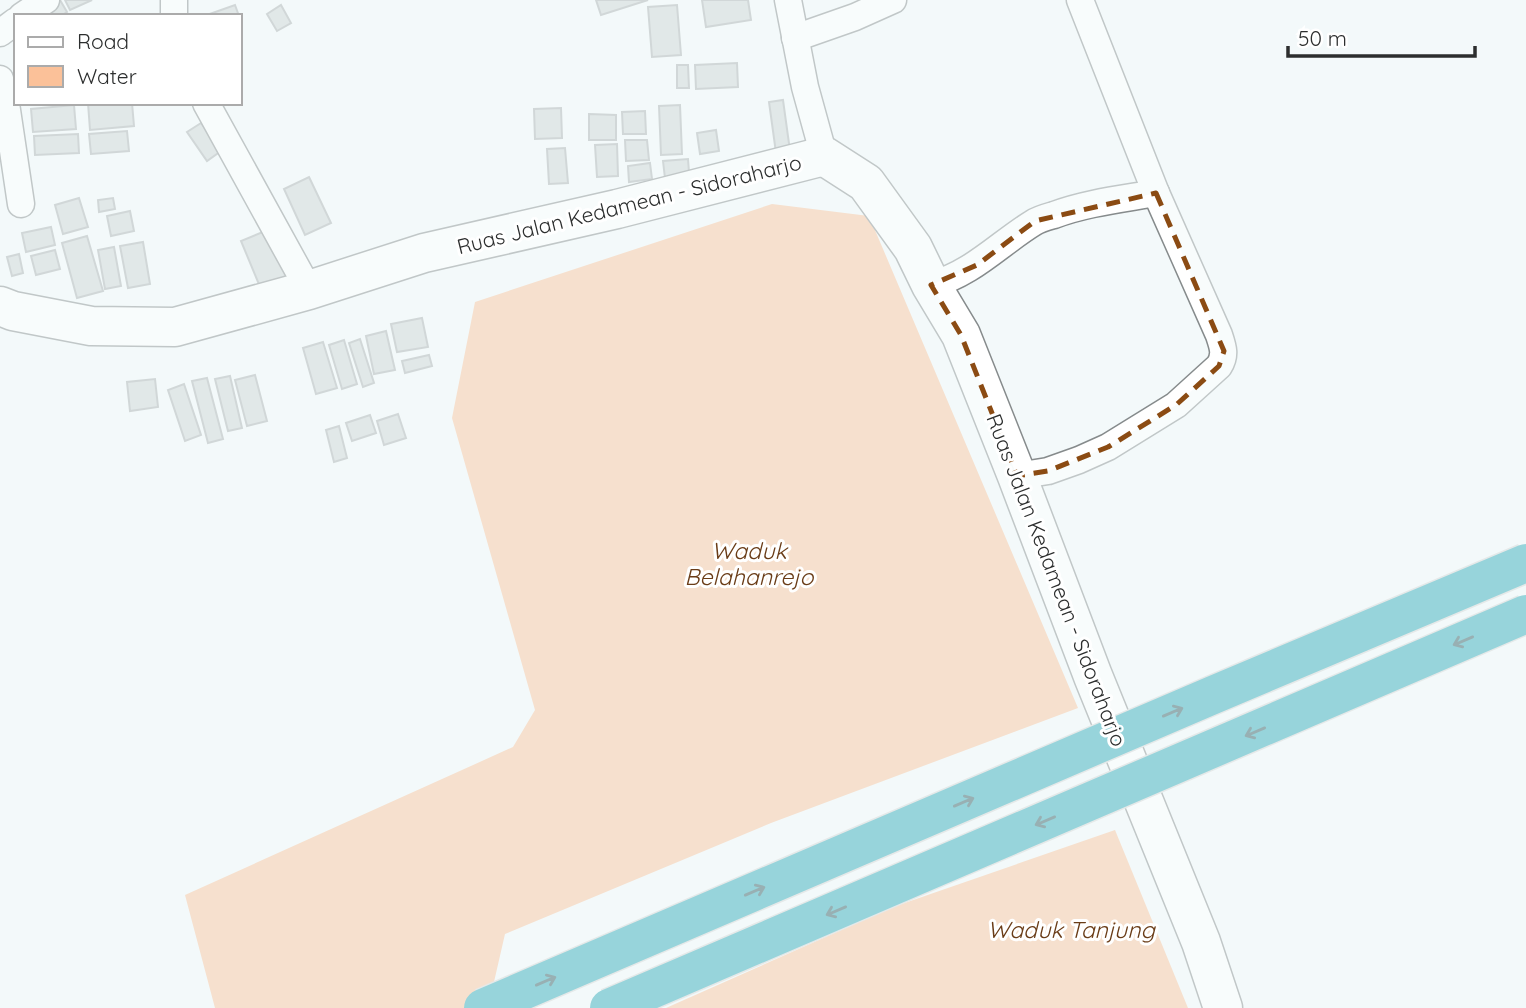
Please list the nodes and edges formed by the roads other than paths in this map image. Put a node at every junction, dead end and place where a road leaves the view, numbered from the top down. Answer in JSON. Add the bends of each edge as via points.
{"nodes":[{"id":1,"x":46,"y":0,"type":"edge"},
{"id":2,"x":788,"y":0,"type":"edge"},
{"id":3,"x":893,"y":0,"type":"edge"},
{"id":4,"x":1080,"y":0,"type":"edge"},
{"id":5,"x":25,"y":14,"type":"edge"},
{"id":6,"x":795,"y":38,"type":"junction"},
{"id":7,"x":0,"y":79,"type":"edge"},
{"id":8,"x":207,"y":105,"type":"edge"},
{"id":9,"x":824,"y":156,"type":"junction"},
{"id":10,"x":1156,"y":193,"type":"junction"},
{"id":11,"x":21,"y":204,"type":"dead end"},
{"id":12,"x":931,"y":285,"type":"junction"},
{"id":13,"x":309,"y":290,"type":"junction"},
{"id":14,"x":4,"y":314,"type":"edge"},
{"id":15,"x":1017,"y":475,"type":"junction"},
{"id":16,"x":1526,"y":563,"type":"edge"},
{"id":17,"x":1526,"y":614,"type":"edge"},
{"id":18,"x":483,"y":1008,"type":"edge"},
{"id":19,"x":609,"y":1008,"type":"edge"},
{"id":20,"x":1223,"y":1008,"type":"edge"}],
"edges":[{"from":1,"to":5,"type":"street"},
{"from":2,"to":6,"type":"street"},
{"from":3,"to":6,"type":"street"},
{"from":4,"to":10,"type":"street"},
{"from":6,"to":9,"type":"street"},
{"from":7,"to":11,"type":"street"},
{"from":8,"to":13,"type":"street"},
{"from":9,"to":12,"type":"main road","name":"Ruas Jalan Kedamean - Sidoraharjo","via":[[866,183],[914,248]]},
{"from":9,"to":13,"type":"main road","name":"Ruas Jalan Kedamean - Sidoraharjo","via":[[424,253]]},
{"from":10,"to":12,"type":"street","via":[[1035,222],[977,265]]},
{"from":10,"to":15,"type":"street","via":[[1219,335],[1223,360],[1176,405],[1108,447],[1048,471]]},
{"from":12,"to":15,"type":"main road","name":"Ruas Jalan Kedamean - Sidoraharjo","via":[[961,335]]},
{"from":13,"to":14,"type":"main road","name":"Ruas Jalan Kedamean - Sidoraharjo","via":[[175,327],[91,326]]},
{"from":15,"to":20,"type":"main road","name":"Ruas Jalan Kedamean - Sidoraharjo"},
{"from":18,"to":16,"type":"highway","one_way":true,"bridge":true},
{"from":17,"to":19,"type":"highway","one_way":true,"bridge":true}]}
